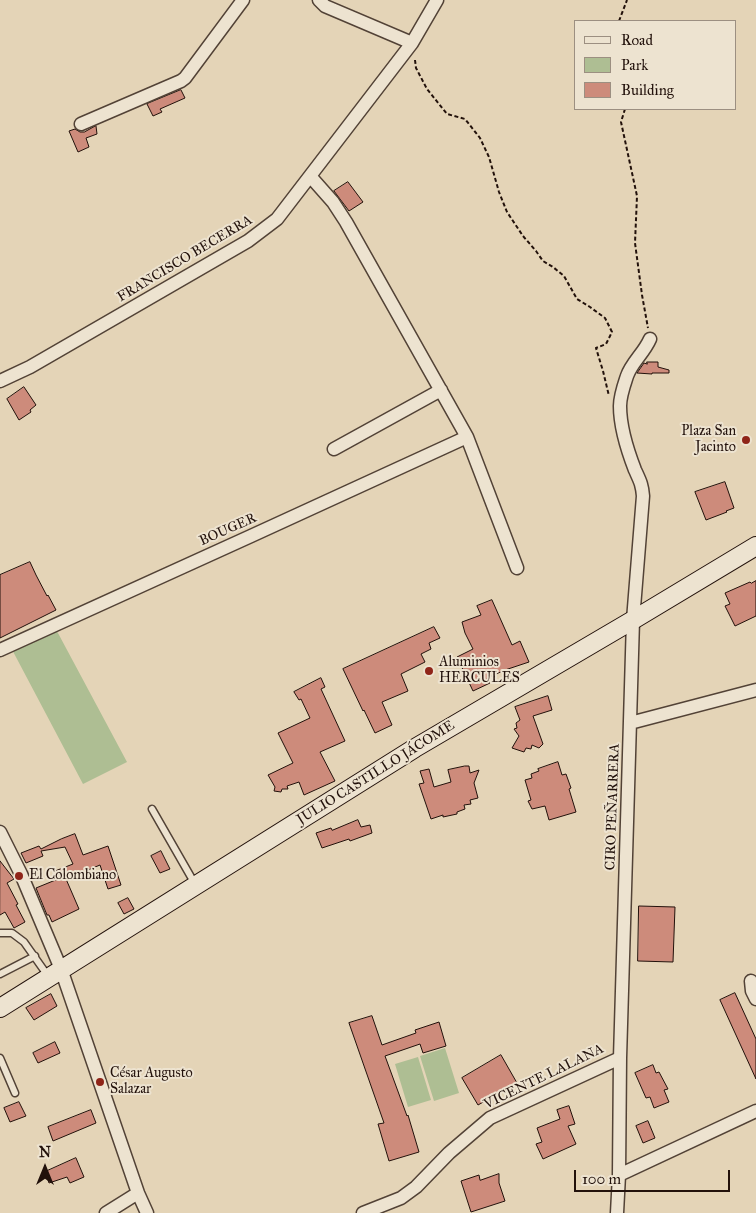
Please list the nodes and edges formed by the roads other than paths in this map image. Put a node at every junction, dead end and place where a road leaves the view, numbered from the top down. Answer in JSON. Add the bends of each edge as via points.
{"nodes":[{"id":1,"x":243,"y":0,"type":"edge"},
{"id":2,"x":318,"y":0,"type":"edge"},
{"id":3,"x":437,"y":0,"type":"edge"},
{"id":4,"x":412,"y":43,"type":"junction"},
{"id":5,"x":81,"y":124,"type":"dead end"},
{"id":6,"x":310,"y":176,"type":"junction"},
{"id":7,"x":650,"y":339,"type":"road end"},
{"id":8,"x":0,"y":381,"type":"edge"},
{"id":9,"x":441,"y":390,"type":"junction"},
{"id":10,"x":467,"y":436,"type":"junction"},
{"id":11,"x":334,"y":449,"type":"dead end"},
{"id":12,"x":756,"y":546,"type":"edge"},
{"id":13,"x":517,"y":568,"type":"dead end"},
{"id":14,"x":633,"y":620,"type":"junction"},
{"id":15,"x":0,"y":650,"type":"edge"},
{"id":16,"x":756,"y":690,"type":"edge"},
{"id":17,"x":630,"y":723,"type":"junction"},
{"id":18,"x":152,"y":809,"type":"dead end"},
{"id":19,"x":0,"y":832,"type":"edge"},
{"id":20,"x":196,"y":885,"type":"junction"},
{"id":21,"x":0,"y":933,"type":"edge"},
{"id":22,"x":35,"y":956,"type":"junction"},
{"id":23,"x":55,"y":973,"type":"junction"},
{"id":24,"x":0,"y":974,"type":"edge"},
{"id":25,"x":751,"y":980,"type":"dead end"},
{"id":26,"x":756,"y":999,"type":"edge"},
{"id":27,"x":0,"y":1008,"type":"edge"},
{"id":28,"x":0,"y":1058,"type":"edge"},
{"id":29,"x":620,"y":1058,"type":"junction"},
{"id":30,"x":15,"y":1093,"type":"dead end"},
{"id":31,"x":756,"y":1111,"type":"edge"},
{"id":32,"x":619,"y":1174,"type":"junction"},
{"id":33,"x":138,"y":1193,"type":"junction"},
{"id":34,"x":106,"y":1213,"type":"edge"},
{"id":35,"x":146,"y":1213,"type":"edge"},
{"id":36,"x":363,"y":1213,"type":"edge"},
{"id":37,"x":617,"y":1213,"type":"edge"}],
"edges":[{"from":1,"to":5,"type":"street","via":[[181,82]]},
{"from":2,"to":4,"type":"street","via":[[325,6]]},
{"from":3,"to":4,"type":"street","name":"FRANCISCO BECERRA"},
{"from":4,"to":6,"type":"street","name":"FRANCISCO BECERRA"},
{"from":6,"to":8,"type":"street","name":"FRANCISCO BECERRA","via":[[277,219],[248,241],[30,368]]},
{"from":6,"to":9,"type":"street","via":[[346,222]]},
{"from":7,"to":14,"type":"street","name":"CIRO PEÑARRERA","via":[[628,375],[620,405],[623,430],[642,483],[643,496]]},
{"from":9,"to":10,"type":"street"},
{"from":9,"to":11,"type":"street"},
{"from":10,"to":13,"type":"street"},
{"from":10,"to":15,"type":"street","name":"BOUGER"},
{"from":12,"to":14,"type":"main road","name":"JULIO CASTILLO JÁCOME"},
{"from":14,"to":17,"type":"street","name":"CIRO PEÑARRERA"},
{"from":14,"to":20,"type":"main road","name":"JULIO CASTILLO JÁCOME","via":[[415,748]]},
{"from":16,"to":17,"type":"street"},
{"from":17,"to":29,"type":"street","name":"CIRO PEÑARRERA"},
{"from":18,"to":20,"type":"lane"},
{"from":19,"to":23,"type":"street","via":[[21,874]]},
{"from":20,"to":23,"type":"main road","name":"JULIO CASTILLO JÁCOME"},
{"from":21,"to":22,"type":"lane","via":[[12,933]]},
{"from":22,"to":23,"type":"lane"},
{"from":22,"to":24,"type":"lane"},
{"from":23,"to":27,"type":"main road","name":"JULIO CASTILLO JÁCOME"},
{"from":23,"to":33,"type":"street"},
{"from":25,"to":26,"type":"street"},
{"from":28,"to":30,"type":"lane"},
{"from":29,"to":32,"type":"street","name":"CIRO PEÑARRERA"},
{"from":29,"to":36,"type":"street","name":"VICENTE LALANA","via":[[490,1118],[416,1187],[401,1198]]},
{"from":31,"to":32,"type":"street"},
{"from":32,"to":37,"type":"street","name":"CIRO PEÑARRERA"},
{"from":33,"to":34,"type":"street"},
{"from":33,"to":35,"type":"street"}]}
